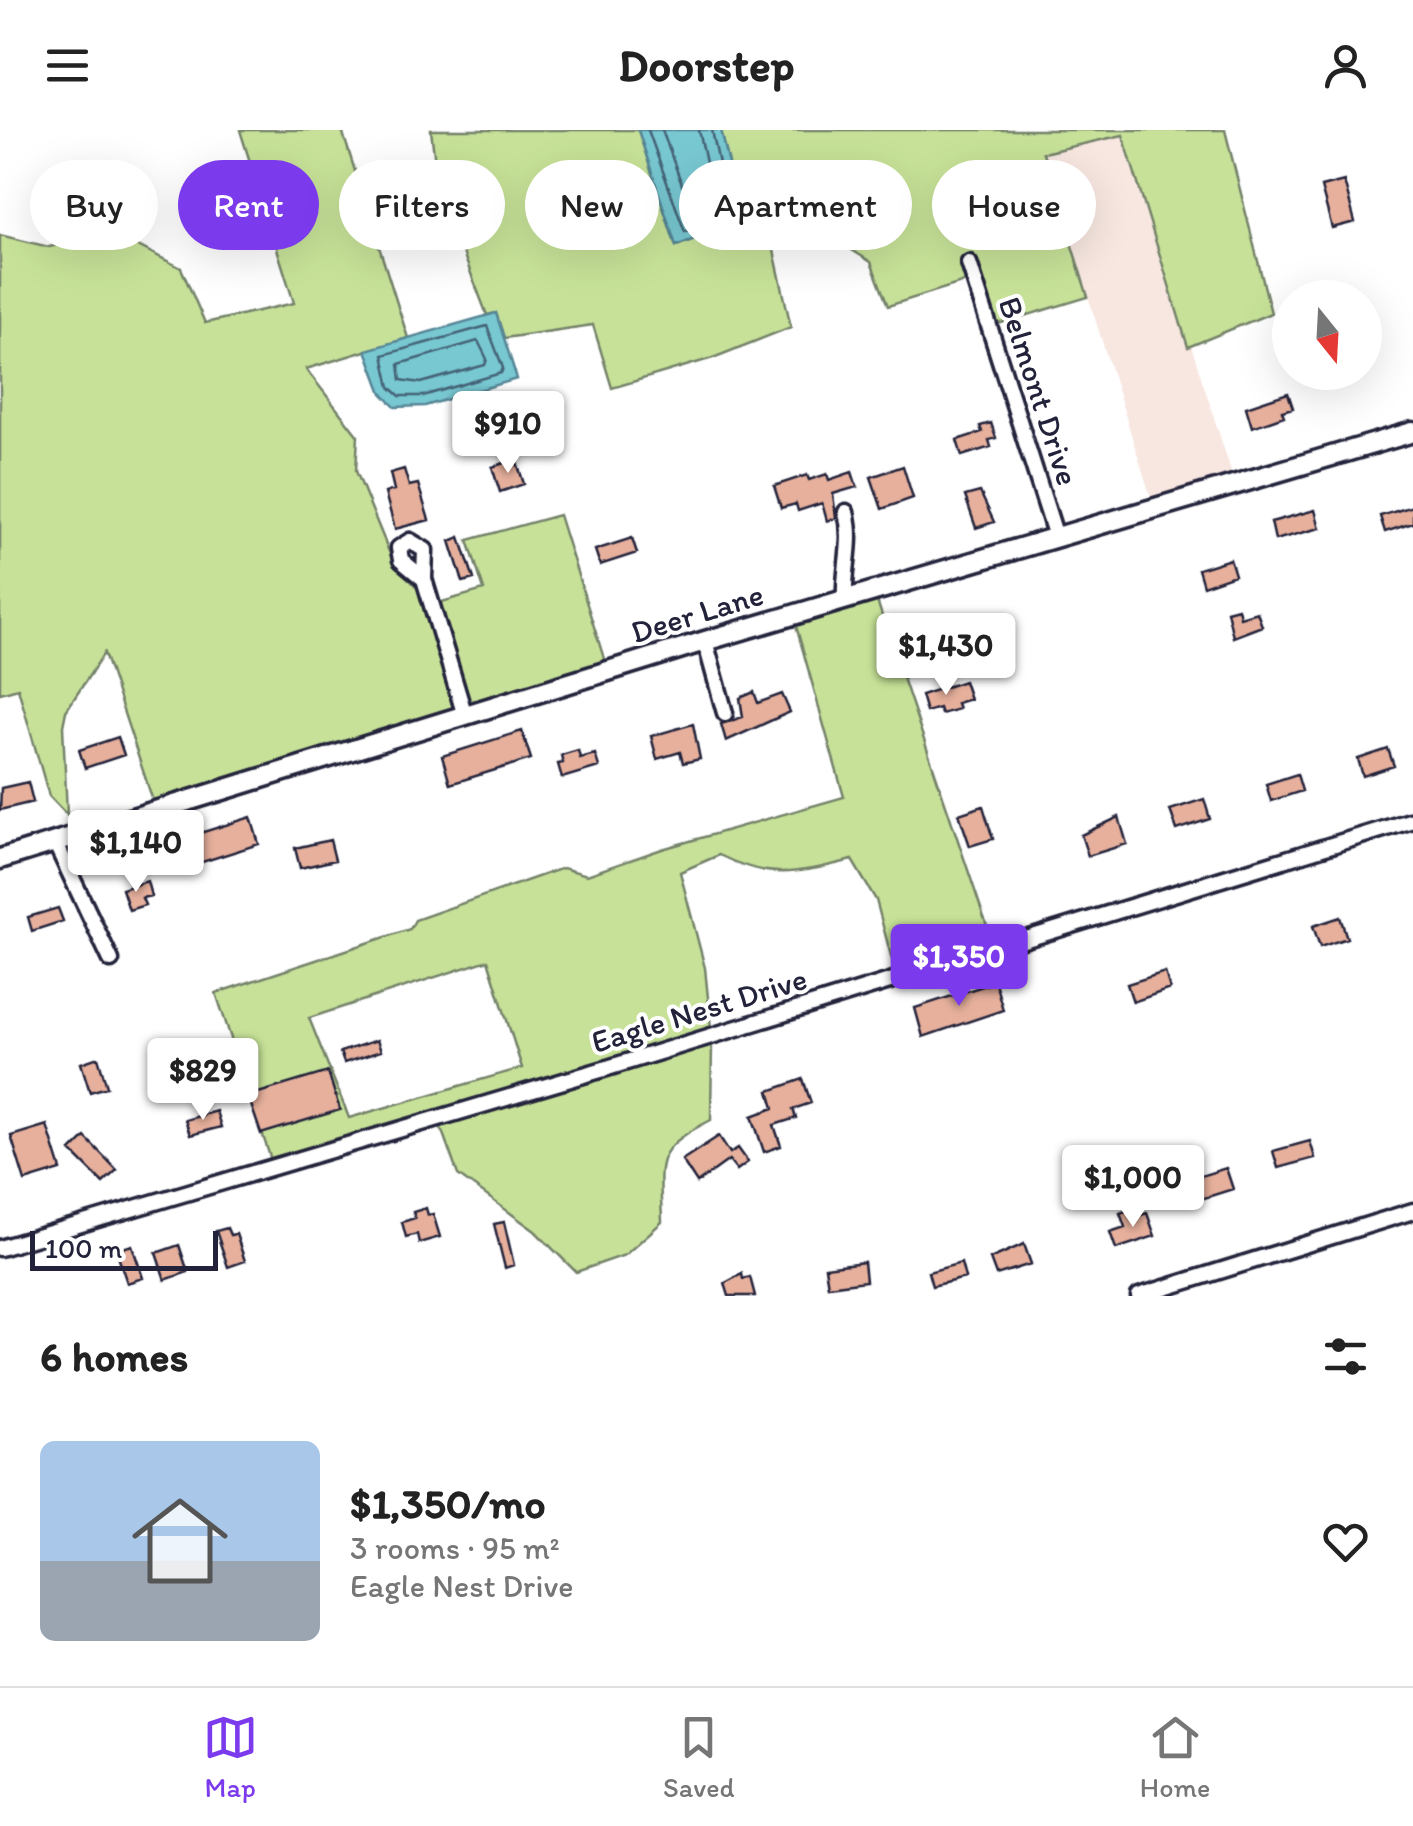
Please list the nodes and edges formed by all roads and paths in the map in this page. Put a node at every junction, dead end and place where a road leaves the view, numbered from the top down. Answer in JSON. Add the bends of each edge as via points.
{"nodes":[{"id":1,"x":969,"y":262,"type":"dead end"},
{"id":2,"x":1413,"y":432,"type":"edge"},
{"id":3,"x":846,"y":512,"type":"dead end"},
{"id":4,"x":1056,"y":536,"type":"junction"},
{"id":5,"x":424,"y":579,"type":"dead end"},
{"id":6,"x":845,"y":600,"type":"junction"},
{"id":7,"x":706,"y":641,"type":"junction"},
{"id":8,"x":725,"y":713,"type":"dead end"},
{"id":9,"x":466,"y":716,"type":"junction"},
{"id":10,"x":1413,"y":820,"type":"edge"},
{"id":11,"x":56,"y":842,"type":"junction"},
{"id":12,"x":0,"y":860,"type":"edge"},
{"id":13,"x":110,"y":960,"type":"dead end"},
{"id":14,"x":1413,"y":1211,"type":"edge"},
{"id":15,"x":0,"y":1248,"type":"edge"},
{"id":16,"x":1139,"y":1296,"type":"edge"}],
"edges":[{"from":1,"to":4,"type":"street","name":"Belmont Drive"},
{"from":2,"to":4,"type":"street","name":"Deer Lane"},
{"from":3,"to":6,"type":"street","via":[[851,546]]},
{"from":4,"to":6,"type":"street","name":"Deer Lane"},
{"from":5,"to":9,"type":"street"},
{"from":6,"to":7,"type":"street","name":"Deer Lane"},
{"from":7,"to":8,"type":"street"},
{"from":7,"to":9,"type":"street","name":"Deer Lane"},
{"from":9,"to":11,"type":"street","name":"Deer Lane"},
{"from":10,"to":15,"type":"street","name":"Eagle Nest Drive"},
{"from":11,"to":12,"type":"street","name":"Deer Lane"},
{"from":11,"to":13,"type":"street"},
{"from":14,"to":16,"type":"street"}]}
